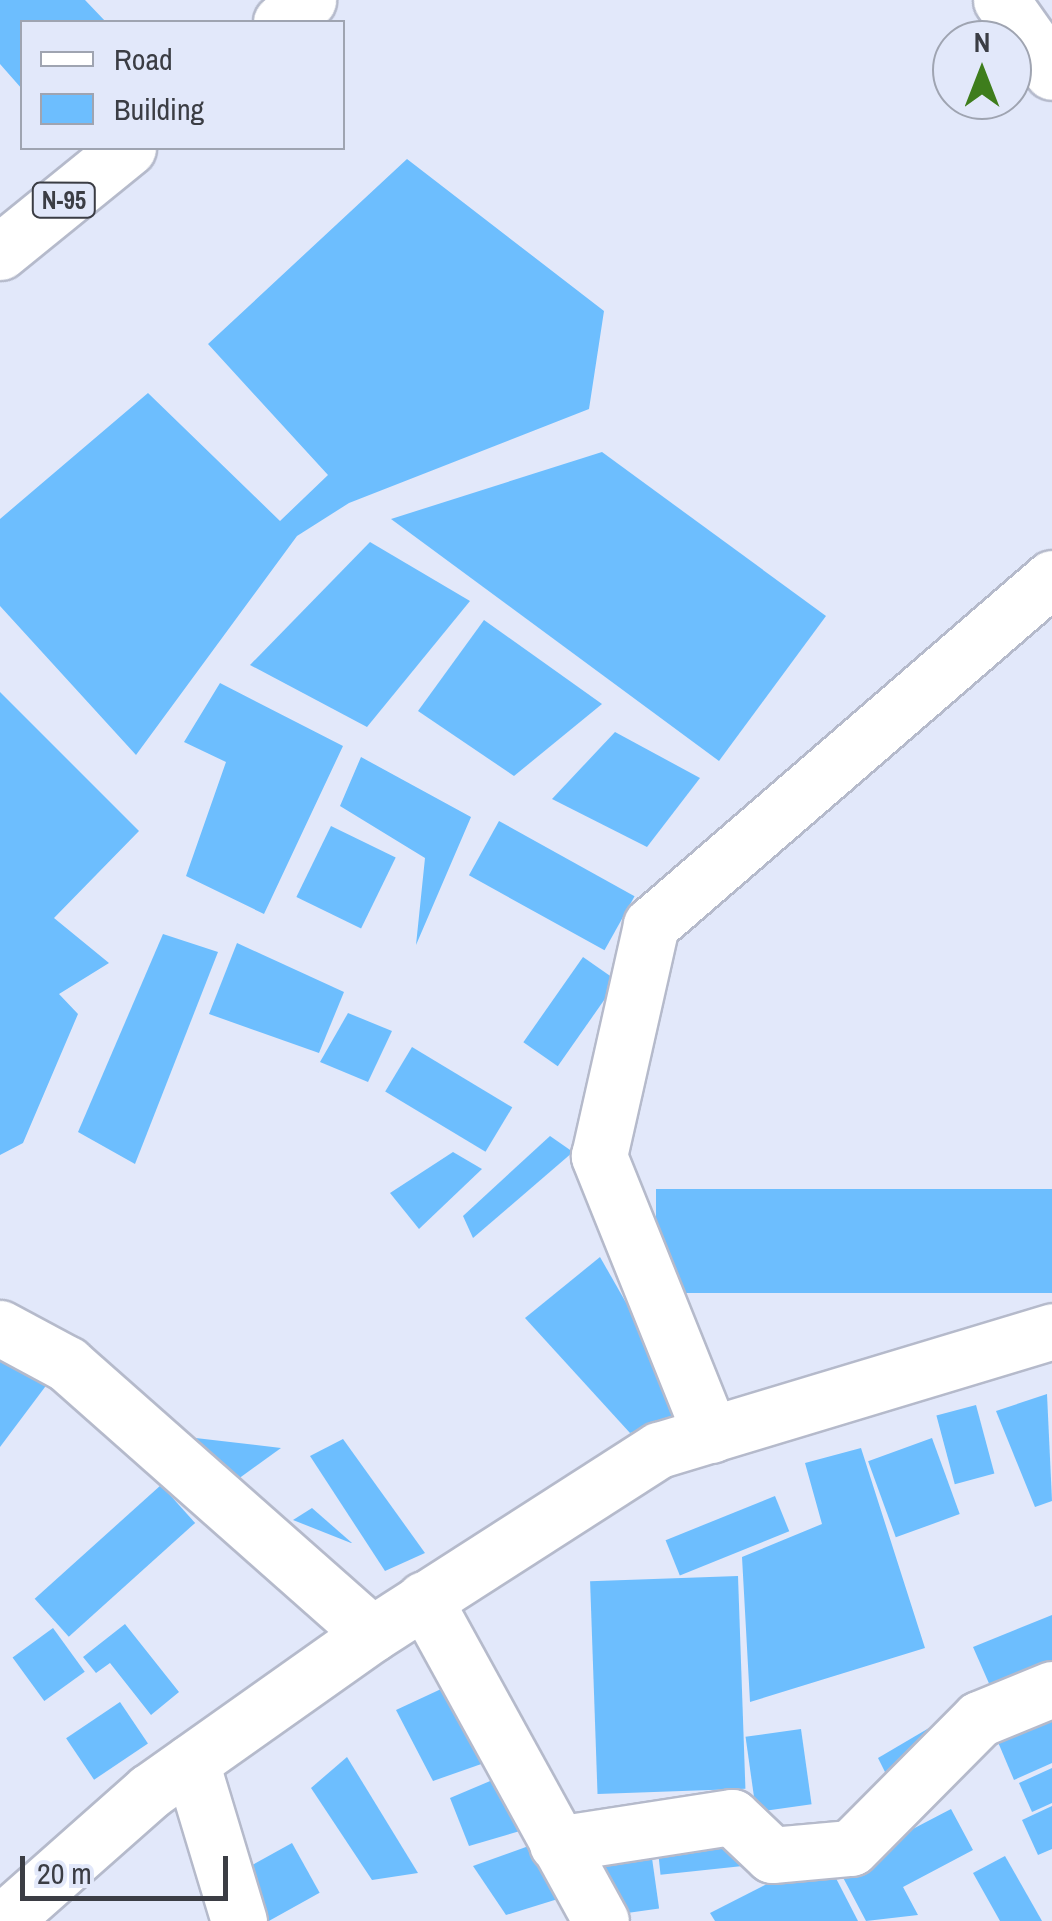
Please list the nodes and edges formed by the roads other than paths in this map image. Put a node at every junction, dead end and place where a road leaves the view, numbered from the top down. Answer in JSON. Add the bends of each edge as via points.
{"nodes":[{"id":1,"x":308,"y":0,"type":"edge"},
{"id":2,"x":1001,"y":0,"type":"edge"},
{"id":3,"x":283,"y":20,"type":"edge"},
{"id":4,"x":1052,"y":72,"type":"edge"},
{"id":5,"x":126,"y":150,"type":"edge"},
{"id":6,"x":0,"y":252,"type":"edge"},
{"id":7,"x":1052,"y":578,"type":"edge"},
{"id":8,"x":0,"y":1328,"type":"edge"},
{"id":9,"x":1052,"y":1330,"type":"edge"},
{"id":10,"x":711,"y":1436,"type":"junction"},
{"id":11,"x":424,"y":1600,"type":"junction"},
{"id":12,"x":372,"y":1634,"type":"junction"},
{"id":13,"x":1052,"y":1689,"type":"edge"},
{"id":14,"x":191,"y":1762,"type":"junction"},
{"id":15,"x":557,"y":1844,"type":"junction"},
{"id":16,"x":3,"y":1921,"type":"edge"},
{"id":17,"x":239,"y":1921,"type":"edge"},
{"id":18,"x":601,"y":1921,"type":"edge"}],
"edges":[{"from":1,"to":3,"type":"main road"},
{"from":2,"to":4,"type":"main road"},
{"from":5,"to":6,"type":"main road","number":"N-95"},
{"from":7,"to":10,"type":"main road","via":[[651,925],[599,1156]]},
{"from":8,"to":12,"type":"main road","via":[[67,1364]]},
{"from":9,"to":10,"type":"main road"},
{"from":10,"to":11,"type":"main road","via":[[659,1450]]},
{"from":11,"to":12,"type":"main road"},
{"from":11,"to":15,"type":"main road"},
{"from":12,"to":14,"type":"main road"},
{"from":13,"to":15,"type":"main road","via":[[979,1718],[852,1848],[772,1855],[732,1817]]},
{"from":14,"to":16,"type":"main road"},
{"from":14,"to":17,"type":"main road"},
{"from":15,"to":18,"type":"main road"}]}
